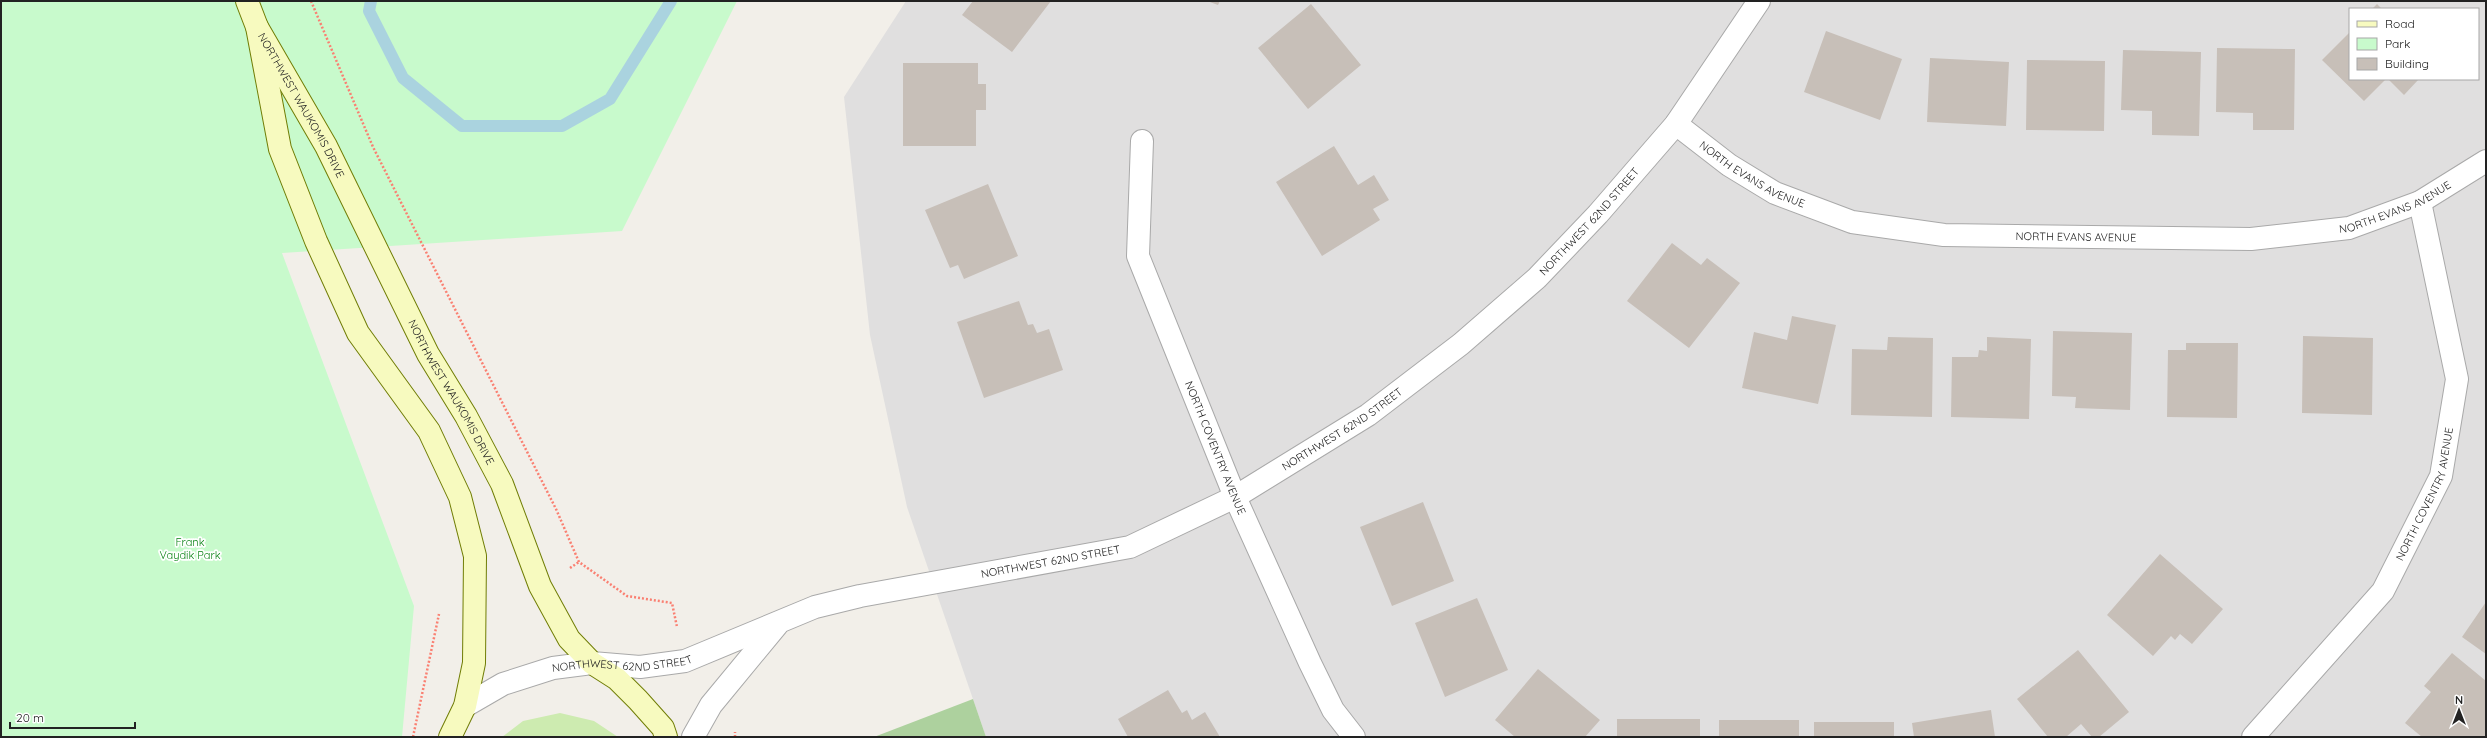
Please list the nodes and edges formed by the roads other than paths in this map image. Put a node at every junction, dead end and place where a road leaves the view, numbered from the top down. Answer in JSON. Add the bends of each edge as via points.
{"nodes":[{"id":1,"x":247,"y":1,"type":"edge"},
{"id":2,"x":1759,"y":1,"type":"edge"},
{"id":3,"x":257,"y":27,"type":"junction"},
{"id":4,"x":1676,"y":124,"type":"junction"},
{"id":5,"x":1142,"y":141,"type":"dead end"},
{"id":6,"x":2486,"y":161,"type":"edge"},
{"id":7,"x":2420,"y":202,"type":"junction"},
{"id":8,"x":1236,"y":497,"type":"junction"},
{"id":9,"x":780,"y":623,"type":"junction"},
{"id":10,"x":592,"y":663,"type":"junction"},
{"id":11,"x":465,"y":706,"type":"junction"},
{"id":12,"x":450,"y":737,"type":"edge"},
{"id":13,"x":666,"y":737,"type":"edge"},
{"id":14,"x":693,"y":737,"type":"edge"},
{"id":15,"x":1354,"y":737,"type":"edge"},
{"id":16,"x":2253,"y":737,"type":"edge"}],
"edges":[{"from":1,"to":3,"type":"main road","name":"NORTHWEST WAUKOMIS DRIVE"},
{"from":2,"to":4,"type":"street","name":"NORTHWEST 62ND STREET"},
{"from":3,"to":10,"type":"main road","name":"NORTHWEST WAUKOMIS DRIVE","via":[[326,146],[428,354],[466,416],[502,484],[540,586],[569,638]]},
{"from":3,"to":11,"type":"main road","name":"NORTHWEST WAUKOMIS DRIVE","via":[[280,149],[316,241],[358,333],[429,431],[460,497],[475,556],[474,663]]},
{"from":4,"to":7,"type":"street","name":"NORTH EVANS AVENUE","via":[[1729,165],[1775,193],[1852,222],[1944,235],[2251,239],[2349,228]]},
{"from":4,"to":8,"type":"street","name":"NORTHWEST 62ND STREET","via":[[1598,214],[1537,278],[1461,344],[1368,415]]},
{"from":5,"to":8,"type":"street","name":"NORTH COVENTRY AVENUE","via":[[1138,256]]},
{"from":6,"to":7,"type":"street","name":"NORTH EVANS AVENUE"},
{"from":7,"to":16,"type":"street","name":"NORTH COVENTRY AVENUE","via":[[2457,379],[2441,476],[2383,591]]},
{"from":8,"to":9,"type":"street","name":"NORTHWEST 62ND STREET","via":[[1130,547],[860,596],[815,607]]},
{"from":8,"to":15,"type":"street","name":"NORTH COVENTRY AVENUE","via":[[1333,710]]},
{"from":9,"to":10,"type":"street","name":"NORTHWEST 62ND STREET","via":[[685,661],[640,667]]},
{"from":9,"to":14,"type":"street","name":"NORTHWEST 62ND STREET","via":[[711,705]]},
{"from":10,"to":11,"type":"street","name":"NORTHWEST 62ND STREET","via":[[552,668],[502,684]]},
{"from":10,"to":13,"type":"main road","name":"NORTHWEST WAUKOMIS DRIVE","via":[[627,689],[663,728]]},
{"from":11,"to":12,"type":"main road","name":"NORTHWEST WAUKOMIS DRIVE"}]}
